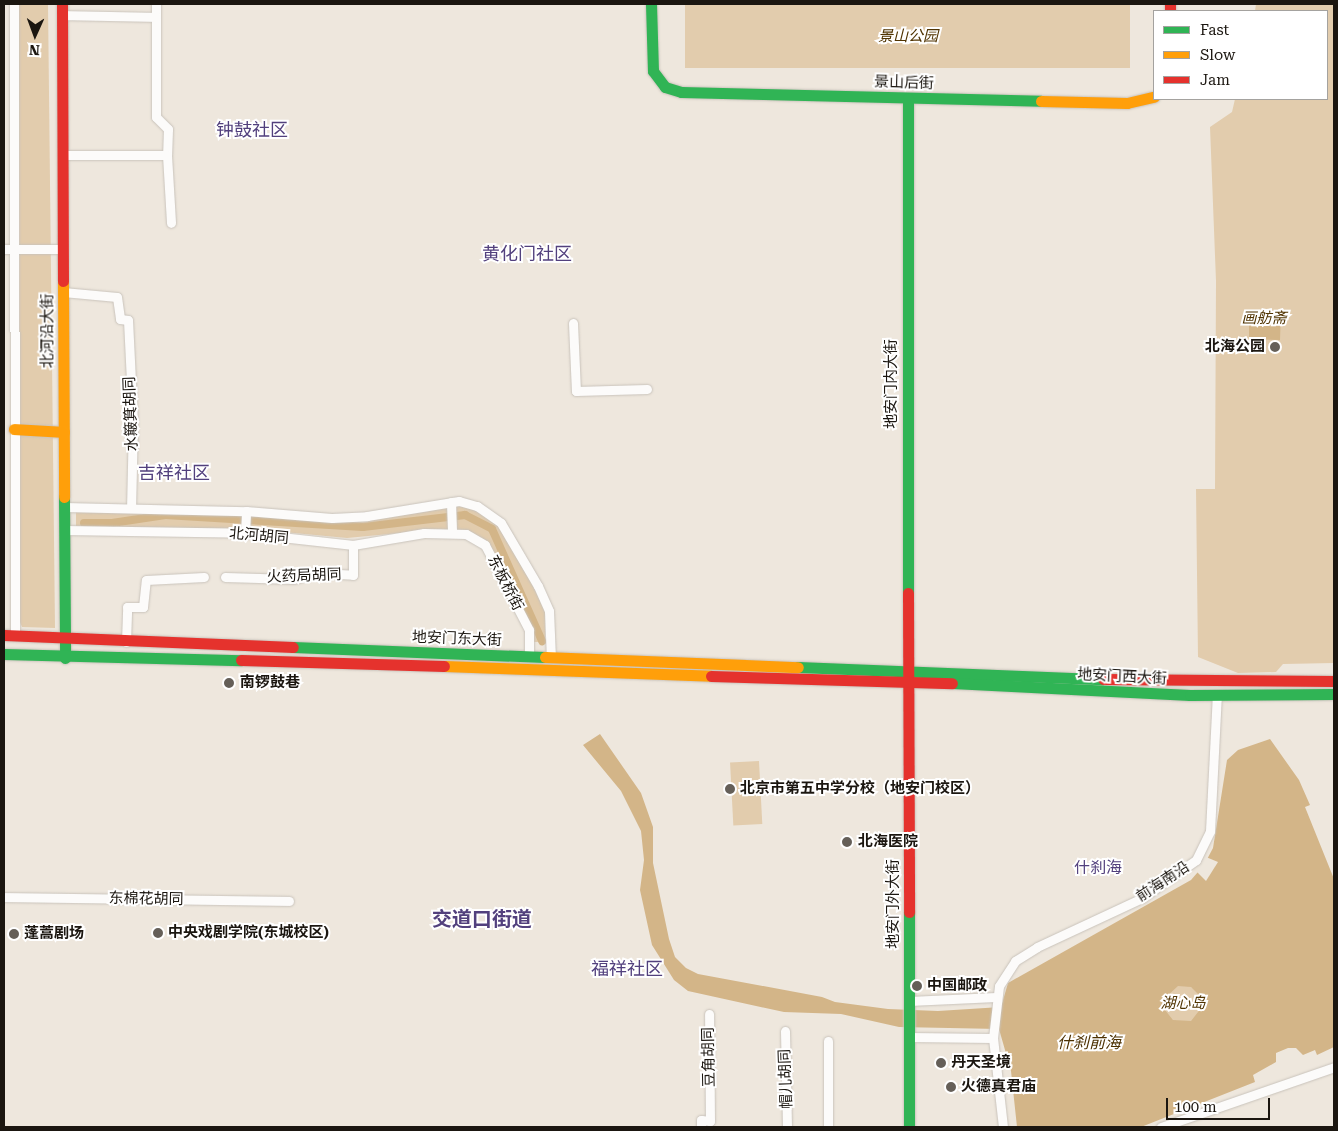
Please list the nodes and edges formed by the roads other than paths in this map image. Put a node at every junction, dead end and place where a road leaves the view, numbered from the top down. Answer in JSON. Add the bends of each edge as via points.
{"nodes":[{"id":1,"x":14,"y":4,"type":"edge"},
{"id":2,"x":156,"y":4,"type":"edge"},
{"id":3,"x":651,"y":4,"type":"edge"},
{"id":4,"x":62,"y":9,"type":"edge"},
{"id":5,"x":156,"y":17,"type":"junction"},
{"id":6,"x":1153,"y":97,"type":"edge"},
{"id":7,"x":908,"y":98,"type":"junction"},
{"id":8,"x":62,"y":155,"type":"junction"},
{"id":9,"x":168,"y":155,"type":"junction"},
{"id":10,"x":171,"y":224,"type":"dead end"},
{"id":11,"x":4,"y":249,"type":"edge"},
{"id":12,"x":14,"y":249,"type":"junction"},
{"id":13,"x":63,"y":249,"type":"junction"},
{"id":14,"x":63,"y":292,"type":"junction"},
{"id":15,"x":574,"y":323,"type":"dead end"},
{"id":16,"x":647,"y":389,"type":"dead end"},
{"id":17,"x":14,"y":430,"type":"junction"},
{"id":18,"x":64,"y":432,"type":"junction"},
{"id":19,"x":451,"y":502,"type":"junction"},
{"id":20,"x":64,"y":507,"type":"junction"},
{"id":21,"x":131,"y":508,"type":"junction"},
{"id":22,"x":246,"y":511,"type":"junction"},
{"id":23,"x":64,"y":530,"type":"junction"},
{"id":24,"x":452,"y":532,"type":"junction"},
{"id":25,"x":245,"y":533,"type":"junction"},
{"id":26,"x":353,"y":545,"type":"junction"},
{"id":27,"x":204,"y":577,"type":"dead end"},
{"id":28,"x":225,"y":577,"type":"dead end"},
{"id":29,"x":9,"y":636,"type":"edge"},
{"id":30,"x":65,"y":640,"type":"junction"},
{"id":31,"x":126,"y":642,"type":"junction"},
{"id":32,"x":4,"y":654,"type":"edge"},
{"id":33,"x":529,"y":656,"type":"junction"},
{"id":34,"x":65,"y":658,"type":"junction"},
{"id":35,"x":551,"y":658,"type":"junction"},
{"id":36,"x":909,"y":675,"type":"junction"},
{"id":37,"x":1334,"y":681,"type":"edge"},
{"id":38,"x":1334,"y":694,"type":"edge"},
{"id":39,"x":1218,"y":695,"type":"junction"},
{"id":40,"x":4,"y":897,"type":"edge"},
{"id":41,"x":289,"y":901,"type":"dead end"},
{"id":42,"x":996,"y":997,"type":"junction"},
{"id":43,"x":909,"y":1001,"type":"junction"},
{"id":44,"x":709,"y":1014,"type":"dead end"},
{"id":45,"x":785,"y":1031,"type":"dead end"},
{"id":46,"x":909,"y":1037,"type":"junction"},
{"id":47,"x":992,"y":1038,"type":"junction"},
{"id":48,"x":828,"y":1041,"type":"dead end"},
{"id":49,"x":1334,"y":1067,"type":"edge"},
{"id":50,"x":701,"y":1127,"type":"edge"},
{"id":51,"x":787,"y":1127,"type":"edge"},
{"id":52,"x":828,"y":1127,"type":"edge"},
{"id":53,"x":909,"y":1127,"type":"edge"},
{"id":54,"x":1003,"y":1127,"type":"edge"},
{"id":55,"x":1161,"y":1127,"type":"edge"}],
"edges":[{"from":1,"to":12,"type":"street"},
{"from":2,"to":5,"type":"street"},
{"from":3,"to":7,"type":"main road","name":"景山后街","via":[[652,68],[665,87],[692,93]]},
{"from":4,"to":5,"type":"street"},
{"from":4,"to":8,"type":"main road","name":"北河沿大街"},
{"from":5,"to":9,"type":"street","via":[[156,117],[168,129]]},
{"from":6,"to":7,"type":"main road","name":"景山后街","via":[[1127,103]]},
{"from":7,"to":36,"type":"main road","name":"地安门内大街"},
{"from":8,"to":9,"type":"street"},
{"from":8,"to":13,"type":"main road","name":"北河沿大街"},
{"from":9,"to":10,"type":"street"},
{"from":11,"to":12,"type":"street"},
{"from":12,"to":13,"type":"street"},
{"from":12,"to":17,"type":"street"},
{"from":13,"to":14,"type":"main road","name":"北河沿大街"},
{"from":14,"to":18,"type":"main road","name":"北河沿大街"},
{"from":14,"to":21,"type":"street","name":"水簸箕胡同","via":[[117,297],[120,318],[128,320],[133,422]]},
{"from":15,"to":16,"type":"street","via":[[576,391]]},
{"from":17,"to":18,"type":"main road"},
{"from":17,"to":29,"type":"street"},
{"from":18,"to":20,"type":"main road","name":"北河沿大街"},
{"from":19,"to":22,"type":"street","via":[[367,516],[332,518]]},
{"from":19,"to":24,"type":"street"},
{"from":19,"to":35,"type":"street","via":[[477,506],[502,523],[516,543],[549,611]]},
{"from":20,"to":21,"type":"street"},
{"from":20,"to":23,"type":"main road","name":"北河沿大街"},
{"from":21,"to":22,"type":"street"},
{"from":22,"to":25,"type":"street"},
{"from":23,"to":25,"type":"street","name":"北河胡同"},
{"from":23,"to":30,"type":"main road","name":"北河沿大街"},
{"from":24,"to":26,"type":"street","name":"北河胡同"},
{"from":24,"to":33,"type":"street","name":"东板桥街","via":[[466,534],[485,545],[529,630]]},
{"from":25,"to":26,"type":"street","name":"北河胡同"},
{"from":26,"to":28,"type":"street","name":"火药局胡同","via":[[353,575],[320,573],[293,579]]},
{"from":27,"to":31,"type":"street","via":[[146,580],[143,607],[127,607]]},
{"from":29,"to":30,"type":"main road","name":"地安门东大街"},
{"from":30,"to":31,"type":"main road","name":"地安门东大街"},
{"from":30,"to":34,"type":"main road","name":"北河沿大街"},
{"from":31,"to":33,"type":"main road","name":"地安门东大街"},
{"from":32,"to":34,"type":"main road","name":"地安门东大街"},
{"from":33,"to":35,"type":"main road","name":"地安门东大街"},
{"from":34,"to":36,"type":"main road","name":"地安门东大街","via":[[340,661],[654,674]]},
{"from":35,"to":36,"type":"main road","name":"地安门东大街"},
{"from":36,"to":37,"type":"main road","name":"地安门西大街","via":[[1219,682]]},
{"from":36,"to":39,"type":"main road","name":"地安门西大街"},
{"from":36,"to":43,"type":"main road","name":"地安门外大街"},
{"from":38,"to":39,"type":"main road","name":"地安门西大街"},
{"from":39,"to":42,"type":"street","name":"前海南沿","via":[[1210,831],[1196,860],[1142,898],[1037,947],[1015,961]]},
{"from":40,"to":41,"type":"street","name":"东棉花胡同"},
{"from":42,"to":43,"type":"street"},
{"from":42,"to":47,"type":"street","name":"前海南沿"},
{"from":43,"to":46,"type":"main road","name":"地安门外大街"},
{"from":44,"to":50,"type":"street","name":"豆角胡同","via":[[710,1120],[701,1120]]},
{"from":45,"to":51,"type":"street","name":"帽儿胡同"},
{"from":46,"to":47,"type":"street"},
{"from":46,"to":53,"type":"main road","name":"地安门外大街"},
{"from":47,"to":54,"type":"street","name":"前海南沿"},
{"from":48,"to":52,"type":"street"},
{"from":49,"to":55,"type":"street"}]}
